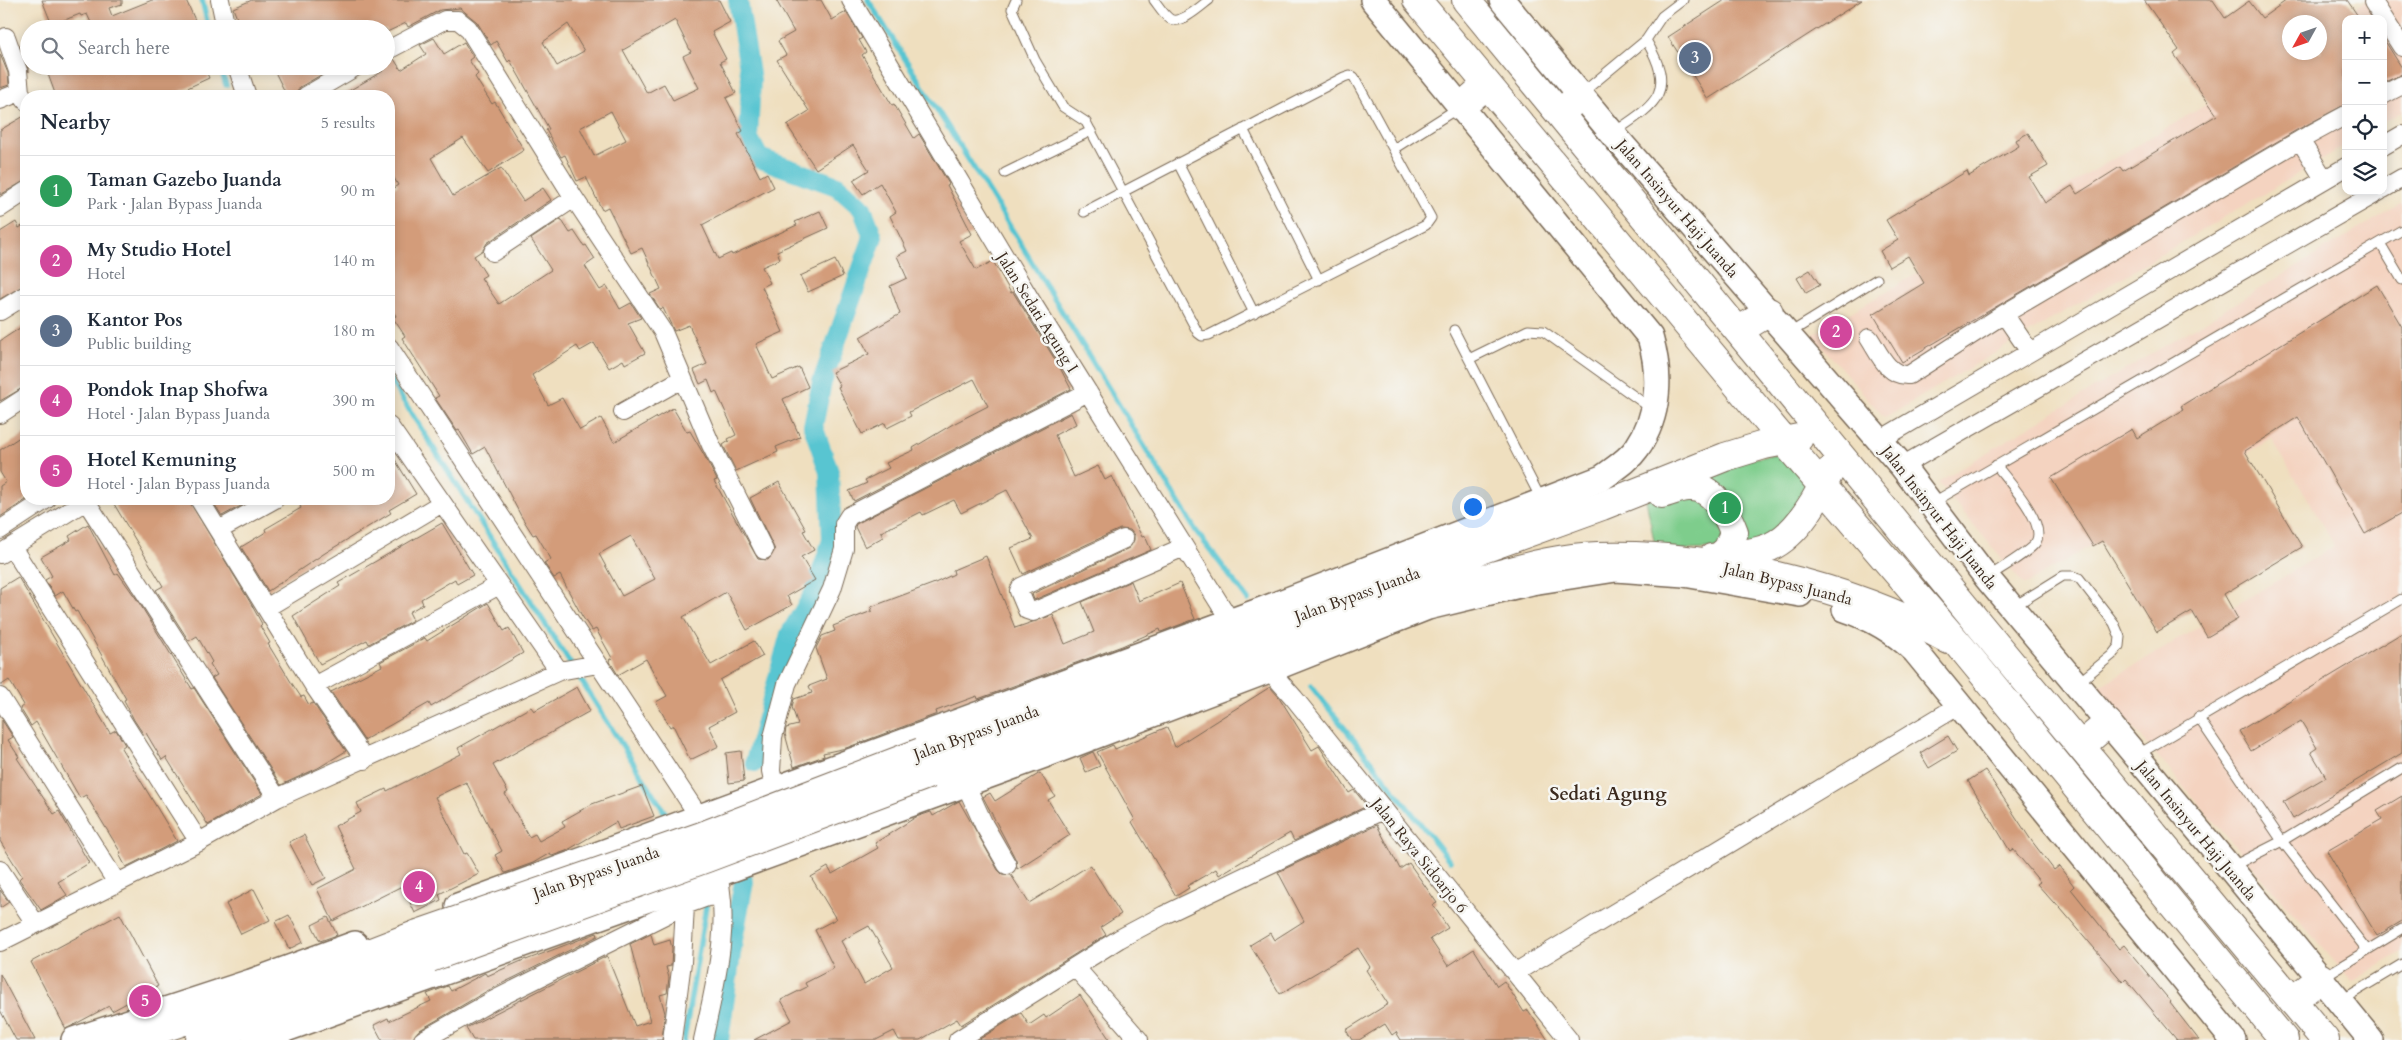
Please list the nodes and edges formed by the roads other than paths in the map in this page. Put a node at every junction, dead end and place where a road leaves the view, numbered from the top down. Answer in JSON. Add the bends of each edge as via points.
{"nodes":[{"id":1,"x":220,"y":0,"type":"edge"},
{"id":2,"x":851,"y":0,"type":"edge"},
{"id":3,"x":1016,"y":0,"type":"edge"},
{"id":4,"x":1154,"y":0,"type":"edge"},
{"id":5,"x":1209,"y":0,"type":"edge"},
{"id":6,"x":1373,"y":0,"type":"edge"},
{"id":7,"x":1417,"y":0,"type":"edge"},
{"id":8,"x":1466,"y":0,"type":"edge"},
{"id":9,"x":1502,"y":0,"type":"edge"},
{"id":10,"x":1684,"y":0,"type":"edge"},
{"id":11,"x":2374,"y":2,"type":"dead end"},
{"id":12,"x":224,"y":20,"type":"edge"},
{"id":13,"x":6,"y":37,"type":"dead end"},
{"id":14,"x":1646,"y":40,"type":"junction"},
{"id":15,"x":395,"y":46,"type":"edge"},
{"id":16,"x":2402,"y":47,"type":"edge"},
{"id":17,"x":239,"y":75,"type":"edge"},
{"id":18,"x":342,"y":75,"type":"edge"},
{"id":19,"x":1487,"y":84,"type":"junction"},
{"id":20,"x":2402,"y":85,"type":"edge"},
{"id":21,"x":22,"y":90,"type":"edge"},
{"id":22,"x":243,"y":90,"type":"edge"},
{"id":23,"x":316,"y":90,"type":"edge"},
{"id":24,"x":2387,"y":93,"type":"edge"},
{"id":25,"x":1580,"y":95,"type":"junction"},
{"id":26,"x":20,"y":97,"type":"edge"},
{"id":27,"x":0,"y":100,"type":"edge"},
{"id":28,"x":1461,"y":107,"type":"junction"},
{"id":29,"x":1560,"y":114,"type":"junction"},
{"id":30,"x":2342,"y":117,"type":"edge"},
{"id":31,"x":1243,"y":129,"type":"junction"},
{"id":32,"x":1091,"y":131,"type":"junction"},
{"id":33,"x":1612,"y":133,"type":"junction"},
{"id":34,"x":2402,"y":135,"type":"edge"},
{"id":35,"x":2300,"y":140,"type":"junction"},
{"id":36,"x":2387,"y":144,"type":"edge"},
{"id":37,"x":1395,"y":148,"type":"junction"},
{"id":38,"x":1178,"y":163,"type":"junction"},
{"id":39,"x":2342,"y":169,"type":"edge"},
{"id":40,"x":1005,"y":173,"type":"dead end"},
{"id":41,"x":2402,"y":178,"type":"edge"},
{"id":42,"x":2324,"y":180,"type":"junction"},
{"id":43,"x":2387,"y":187,"type":"edge"},
{"id":44,"x":1123,"y":191,"type":"junction"},
{"id":45,"x":20,"y":195,"type":"edge"},
{"id":46,"x":2373,"y":195,"type":"edge"},
{"id":47,"x":574,"y":198,"type":"junction"},
{"id":48,"x":0,"y":208,"type":"edge"},
{"id":49,"x":1084,"y":212,"type":"dead end"},
{"id":50,"x":2402,"y":230,"type":"edge"},
{"id":51,"x":2380,"y":243,"type":"junction"},
{"id":52,"x":493,"y":252,"type":"dead end"},
{"id":53,"x":1877,"y":279,"type":"dead end"},
{"id":54,"x":1319,"y":280,"type":"junction"},
{"id":55,"x":2402,"y":280,"type":"edge"},
{"id":56,"x":20,"y":299,"type":"edge"},
{"id":57,"x":0,"y":311,"type":"edge"},
{"id":58,"x":1254,"y":312,"type":"junction"},
{"id":59,"x":1768,"y":312,"type":"junction"},
{"id":60,"x":2004,"y":314,"type":"junction"},
{"id":61,"x":1454,"y":330,"type":"dead end"},
{"id":62,"x":1738,"y":332,"type":"junction"},
{"id":63,"x":1788,"y":334,"type":"junction"},
{"id":64,"x":1869,"y":338,"type":"dead end"},
{"id":65,"x":2030,"y":352,"type":"junction"},
{"id":66,"x":395,"y":357,"type":"edge"},
{"id":67,"x":1469,"y":359,"type":"junction"},
{"id":68,"x":682,"y":379,"type":"junction"},
{"id":69,"x":1088,"y":392,"type":"junction"},
{"id":70,"x":20,"y":402,"type":"edge"},
{"id":71,"x":1655,"y":410,"type":"junction"},
{"id":72,"x":623,"y":412,"type":"dead end"},
{"id":73,"x":0,"y":414,"type":"edge"},
{"id":74,"x":395,"y":438,"type":"edge"},
{"id":75,"x":1783,"y":440,"type":"junction"},
{"id":76,"x":1880,"y":440,"type":"junction"},
{"id":77,"x":1833,"y":445,"type":"junction"},
{"id":78,"x":1996,"y":465,"type":"junction"},
{"id":79,"x":1902,"y":466,"type":"junction"},
{"id":80,"x":1823,"y":487,"type":"junction"},
{"id":81,"x":1542,"y":501,"type":"junction"},
{"id":82,"x":442,"y":503,"type":"junction"},
{"id":83,"x":1929,"y":504,"type":"junction"},
{"id":84,"x":38,"y":505,"type":"edge"},
{"id":85,"x":80,"y":505,"type":"edge"},
{"id":86,"x":91,"y":505,"type":"edge"},
{"id":87,"x":203,"y":505,"type":"edge"},
{"id":88,"x":264,"y":505,"type":"edge"},
{"id":89,"x":1602,"y":506,"type":"junction"},
{"id":90,"x":0,"y":530,"type":"edge"},
{"id":91,"x":219,"y":530,"type":"junction"},
{"id":92,"x":1124,"y":539,"type":"dead end"},
{"id":93,"x":1184,"y":547,"type":"junction"},
{"id":94,"x":6,"y":550,"type":"edge"},
{"id":95,"x":764,"y":550,"type":"dead end"},
{"id":96,"x":1707,"y":559,"type":"junction"},
{"id":97,"x":1987,"y":578,"type":"junction"},
{"id":98,"x":499,"y":585,"type":"junction"},
{"id":99,"x":2402,"y":599,"type":"edge"},
{"id":100,"x":266,"y":608,"type":"junction"},
{"id":101,"x":2012,"y":608,"type":"junction"},
{"id":102,"x":1261,"y":642,"type":"junction"},
{"id":103,"x":1961,"y":647,"type":"junction"},
{"id":104,"x":578,"y":668,"type":"junction"},
{"id":105,"x":2076,"y":685,"type":"junction"},
{"id":106,"x":314,"y":686,"type":"junction"},
{"id":107,"x":0,"y":697,"type":"edge"},
{"id":108,"x":1159,"y":702,"type":"junction"},
{"id":109,"x":1958,"y":706,"type":"junction"},
{"id":110,"x":2198,"y":717,"type":"junction"},
{"id":111,"x":2108,"y":723,"type":"junction"},
{"id":112,"x":2081,"y":746,"type":"junction"},
{"id":113,"x":2135,"y":756,"type":"junction"},
{"id":114,"x":365,"y":760,"type":"junction"},
{"id":115,"x":925,"y":763,"type":"junction"},
{"id":116,"x":2402,"y":768,"type":"edge"},
{"id":117,"x":965,"y":783,"type":"junction"},
{"id":118,"x":775,"y":790,"type":"junction"},
{"id":119,"x":277,"y":798,"type":"junction"},
{"id":120,"x":1383,"y":810,"type":"junction"},
{"id":121,"x":683,"y":824,"type":"junction"},
{"id":122,"x":2282,"y":841,"type":"junction"},
{"id":123,"x":200,"y":842,"type":"junction"},
{"id":124,"x":1007,"y":865,"type":"dead end"},
{"id":125,"x":2230,"y":868,"type":"junction"},
{"id":126,"x":0,"y":870,"type":"edge"},
{"id":127,"x":117,"y":883,"type":"junction"},
{"id":128,"x":700,"y":891,"type":"junction"},
{"id":129,"x":35,"y":923,"type":"junction"},
{"id":130,"x":2402,"y":929,"type":"edge"},
{"id":131,"x":0,"y":942,"type":"edge"},
{"id":132,"x":2368,"y":950,"type":"junction"},
{"id":133,"x":351,"y":953,"type":"junction"},
{"id":134,"x":420,"y":960,"type":"junction"},
{"id":135,"x":2402,"y":964,"type":"edge"},
{"id":136,"x":1076,"y":968,"type":"junction"},
{"id":137,"x":1516,"y":972,"type":"junction"},
{"id":138,"x":2321,"y":978,"type":"junction"},
{"id":139,"x":342,"y":1000,"type":"junction"},
{"id":140,"x":2292,"y":1001,"type":"junction"},
{"id":141,"x":2340,"y":1001,"type":"junction"},
{"id":142,"x":125,"y":1035,"type":"edge"},
{"id":143,"x":74,"y":1040,"type":"edge"},
{"id":144,"x":200,"y":1040,"type":"edge"},
{"id":145,"x":255,"y":1040,"type":"edge"},
{"id":146,"x":423,"y":1040,"type":"edge"},
{"id":147,"x":672,"y":1040,"type":"edge"},
{"id":148,"x":703,"y":1040,"type":"edge"},
{"id":149,"x":958,"y":1040,"type":"edge"},
{"id":150,"x":1139,"y":1040,"type":"edge"},
{"id":151,"x":1569,"y":1040,"type":"edge"},
{"id":152,"x":2233,"y":1040,"type":"edge"},
{"id":153,"x":2284,"y":1040,"type":"edge"},
{"id":154,"x":2325,"y":1040,"type":"edge"},
{"id":155,"x":2371,"y":1040,"type":"edge"}],
"edges":[{"from":1,"to":12,"type":"street"},
{"from":2,"to":69,"type":"street","name":"Jalan Sedati Agung I"},
{"from":3,"to":32,"type":"lane","via":[[1012,9],[1035,60],[1063,108],[1086,122]]},
{"from":4,"to":5,"type":"lane","via":[[1175,20],[1192,14]]},
{"from":6,"to":28,"type":"street"},
{"from":7,"to":19,"type":"highway"},
{"from":8,"to":29,"type":"highway","name":"Jalan Insinyur Haji Juanda"},
{"from":9,"to":25,"type":"street","name":"Jalan Insinyur Haji Juanda"},
{"from":10,"to":14,"type":"lane","via":[[1662,16]]},
{"from":11,"to":16,"type":"street"},
{"from":13,"to":21,"type":"street"},
{"from":14,"to":25,"type":"lane"},
{"from":14,"to":33,"type":"lane","via":[[1656,58],[1660,75],[1662,87],[1658,98]]},
{"from":15,"to":47,"type":"street","via":[[445,20],[463,23]]},
{"from":17,"to":22,"type":"street"},
{"from":18,"to":23,"type":"street"},
{"from":19,"to":28,"type":"highway"},
{"from":19,"to":75,"type":"highway"},
{"from":20,"to":24,"type":"street"},
{"from":25,"to":29,"type":"highway"},
{"from":25,"to":33,"type":"street","name":"Jalan Insinyur Haji Juanda"},
{"from":26,"to":27,"type":"street"},
{"from":28,"to":37,"type":"lane"},
{"from":28,"to":71,"type":"street","via":[[1650,337],[1656,358]]},
{"from":29,"to":62,"type":"highway","name":"Jalan Insinyur Haji Juanda"},
{"from":30,"to":35,"type":"street"},
{"from":31,"to":37,"type":"lane","via":[[1350,74]]},
{"from":31,"to":38,"type":"lane"},
{"from":31,"to":54,"type":"lane"},
{"from":32,"to":40,"type":"lane"},
{"from":32,"to":44,"type":"lane"},
{"from":33,"to":59,"type":"street","name":"Jalan Insinyur Haji Juanda"},
{"from":34,"to":36,"type":"street"},
{"from":35,"to":42,"type":"street"},
{"from":35,"to":60,"type":"street"},
{"from":37,"to":54,"type":"lane","via":[[1431,218],[1430,222]]},
{"from":38,"to":44,"type":"lane"},
{"from":38,"to":58,"type":"lane"},
{"from":39,"to":42,"type":"street"},
{"from":41,"to":43,"type":"street"},
{"from":42,"to":65,"type":"street"},
{"from":44,"to":49,"type":"lane"},
{"from":44,"to":58,"type":"lane","via":[[1198,333],[1209,335]]},
{"from":45,"to":48,"type":"street"},
{"from":46,"to":79,"type":"street"},
{"from":47,"to":52,"type":"street"},
{"from":47,"to":68,"type":"street","via":[[663,332]]},
{"from":50,"to":51,"type":"lane"},
{"from":51,"to":55,"type":"lane"},
{"from":51,"to":78,"type":"lane"},
{"from":53,"to":63,"type":"lane"},
{"from":54,"to":58,"type":"lane"},
{"from":56,"to":57,"type":"street"},
{"from":59,"to":62,"type":"highway"},
{"from":59,"to":63,"type":"street","name":"Jalan Insinyur Haji Juanda"},
{"from":60,"to":64,"type":"street","via":[[1909,375],[1890,370]]},
{"from":60,"to":65,"type":"street"},
{"from":61,"to":67,"type":"lane"},
{"from":62,"to":77,"type":"highway","name":"Jalan Insinyur Haji Juanda"},
{"from":63,"to":76,"type":"street","name":"Jalan Insinyur Haji Juanda"},
{"from":65,"to":76,"type":"street"},
{"from":66,"to":104,"type":"street"},
{"from":67,"to":71,"type":"lane","via":[[1528,330],[1543,331]]},
{"from":67,"to":81,"type":"lane"},
{"from":68,"to":72,"type":"street"},
{"from":68,"to":95,"type":"street"},
{"from":69,"to":93,"type":"street","name":"Jalan Sedati Agung I"},
{"from":69,"to":118,"type":"street","via":[[849,516],[844,524],[844,548],[832,589],[788,684],[772,737],[771,771]]},
{"from":70,"to":73,"type":"street"},
{"from":71,"to":81,"type":"street","via":[[1637,449],[1625,461],[1602,478]]},
{"from":74,"to":82,"type":"street"},
{"from":75,"to":77,"type":"highway","name":"Jalan Bypass Juanda"},
{"from":75,"to":80,"type":"highway"},
{"from":75,"to":89,"type":"highway","name":"Jalan Bypass Juanda","via":[[1725,457]]},
{"from":76,"to":79,"type":"street","name":"Jalan Insinyur Haji Juanda"},
{"from":77,"to":80,"type":"highway","name":"Jalan Bypass Juanda"},
{"from":77,"to":112,"type":"highway","name":"Jalan Insinyur Haji Juanda"},
{"from":78,"to":83,"type":"lane"},
{"from":78,"to":97,"type":"lane","via":[[2039,528],[2033,545]]},
{"from":79,"to":83,"type":"street","name":"Jalan Insinyur Haji Juanda"},
{"from":80,"to":96,"type":"highway","name":"Jalan Bypass Juanda","via":[[1805,515],[1786,536],[1769,547]]},
{"from":80,"to":103,"type":"highway"},
{"from":81,"to":102,"type":"street"},
{"from":82,"to":98,"type":"street"},
{"from":82,"to":100,"type":"street"},
{"from":83,"to":97,"type":"street","name":"Jalan Insinyur Haji Juanda"},
{"from":84,"to":90,"type":"street"},
{"from":85,"to":94,"type":"street"},
{"from":86,"to":119,"type":"street"},
{"from":87,"to":91,"type":"street"},
{"from":88,"to":91,"type":"street"},
{"from":89,"to":96,"type":"highway","via":[[1632,502],[1688,487],[1707,492],[1720,506],[1734,532],[1728,549]]},
{"from":89,"to":102,"type":"highway","name":"Jalan Bypass Juanda"},
{"from":91,"to":100,"type":"street"},
{"from":92,"to":93,"type":"street","via":[[1021,587],[1026,610],[1033,612]]},
{"from":93,"to":102,"type":"street","name":"Jalan Sedati Agung I"},
{"from":94,"to":123,"type":"street"},
{"from":96,"to":102,"type":"highway","name":"Jalan Bypass Juanda","via":[[1596,556],[1543,562]]},
{"from":96,"to":103,"type":"highway","name":"Jalan Bypass Juanda","via":[[1828,590],[1929,629]]},
{"from":97,"to":101,"type":"street","name":"Jalan Insinyur Haji Juanda"},
{"from":98,"to":104,"type":"street"},
{"from":98,"to":106,"type":"street"},
{"from":99,"to":110,"type":"lane"},
{"from":100,"to":106,"type":"street"},
{"from":101,"to":105,"type":"street","name":"Jalan Insinyur Haji Juanda"},
{"from":101,"to":105,"type":"lane","via":[[2063,576],[2079,578],[2114,623],[2120,637],[2112,655]]},
{"from":102,"to":108,"type":"highway","name":"Jalan Bypass Juanda"},
{"from":102,"to":109,"type":"street","via":[[1532,582],[1616,569],[1684,574],[1799,593],[1868,617],[1891,630],[1914,651]]},
{"from":102,"to":115,"type":"highway","name":"Jalan Bypass Juanda"},
{"from":102,"to":118,"type":"street","via":[[928,731]]},
{"from":102,"to":120,"type":"street","name":"Jalan Raya Sidoarjo 6"},
{"from":103,"to":153,"type":"highway"},
{"from":104,"to":114,"type":"street"},
{"from":104,"to":121,"type":"street"},
{"from":105,"to":111,"type":"street","name":"Jalan Insinyur Haji Juanda"},
{"from":106,"to":114,"type":"street"},
{"from":107,"to":127,"type":"street"},
{"from":108,"to":115,"type":"highway","name":"Jalan Bypass Juanda"},
{"from":108,"to":117,"type":"street"},
{"from":109,"to":137,"type":"street"},
{"from":109,"to":152,"type":"street"},
{"from":110,"to":113,"type":"lane"},
{"from":110,"to":122,"type":"lane"},
{"from":111,"to":112,"type":"highway"},
{"from":111,"to":113,"type":"street","name":"Jalan Insinyur Haji Juanda"},
{"from":112,"to":140,"type":"highway","name":"Jalan Insinyur Haji Juanda"},
{"from":113,"to":125,"type":"street","name":"Jalan Insinyur Haji Juanda"},
{"from":114,"to":119,"type":"street"},
{"from":115,"to":134,"type":"highway","name":"Jalan Bypass Juanda","bridge":true,"via":[[707,858]]},
{"from":116,"to":122,"type":"lane"},
{"from":117,"to":124,"type":"street"},
{"from":117,"to":128,"type":"street"},
{"from":118,"to":121,"type":"street"},
{"from":119,"to":123,"type":"street"},
{"from":120,"to":136,"type":"street","via":[[1164,915],[1119,939]]},
{"from":120,"to":137,"type":"street","name":"Jalan Raya Sidoarjo 6"},
{"from":121,"to":128,"type":"street"},
{"from":121,"to":133,"type":"street"},
{"from":122,"to":125,"type":"lane"},
{"from":122,"to":132,"type":"lane"},
{"from":123,"to":127,"type":"street"},
{"from":125,"to":138,"type":"street","name":"Jalan Insinyur Haji Juanda"},
{"from":126,"to":129,"type":"street"},
{"from":127,"to":129,"type":"street"},
{"from":128,"to":134,"type":"street"},
{"from":128,"to":146,"type":"street"},
{"from":128,"to":147,"type":"street","via":[[682,962]]},
{"from":128,"to":148,"type":"street","via":[[718,968]]},
{"from":129,"to":131,"type":"street"},
{"from":130,"to":132,"type":"lane"},
{"from":132,"to":138,"type":"lane"},
{"from":133,"to":134,"type":"highway","name":"Jalan Bypass Juanda"},
{"from":133,"to":142,"type":"highway","name":"Jalan Bypass Juanda"},
{"from":134,"to":139,"type":"highway","name":"Jalan Bypass Juanda"},
{"from":135,"to":141,"type":"lane"},
{"from":136,"to":149,"type":"street"},
{"from":136,"to":150,"type":"street"},
{"from":137,"to":151,"type":"street","name":"Jalan Raya Sidoarjo 6"},
{"from":138,"to":140,"type":"highway"},
{"from":138,"to":141,"type":"street","name":"Jalan Insinyur Haji Juanda"},
{"from":139,"to":144,"type":"highway","name":"Jalan Bypass Juanda"},
{"from":139,"to":145,"type":"street"},
{"from":140,"to":154,"type":"highway","name":"Jalan Insinyur Haji Juanda"},
{"from":141,"to":155,"type":"street","name":"Jalan Insinyur Haji Juanda"},
{"from":142,"to":143,"type":"street"}]}
